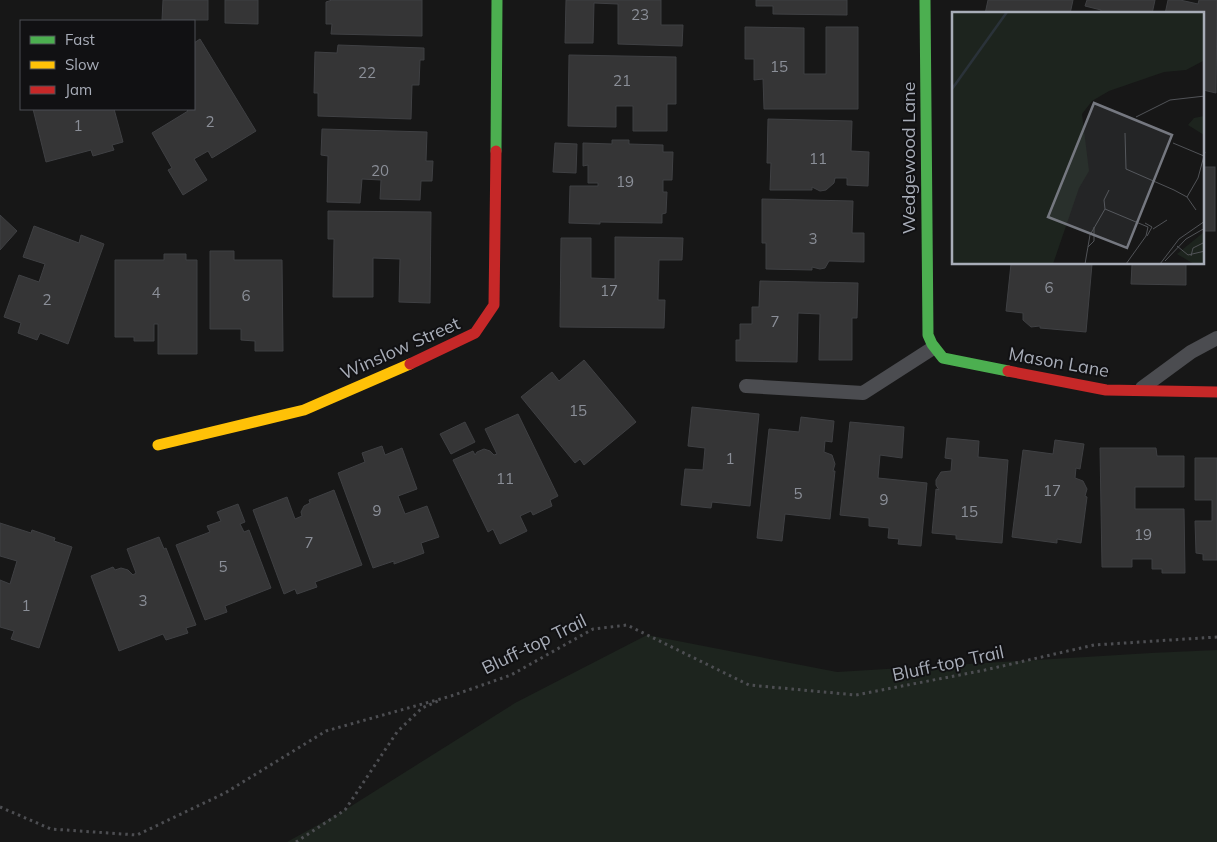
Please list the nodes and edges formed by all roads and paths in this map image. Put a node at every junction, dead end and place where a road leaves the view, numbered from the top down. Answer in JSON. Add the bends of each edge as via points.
{"nodes":[{"id":1,"x":497,"y":0,"type":"edge"},
{"id":2,"x":925,"y":0,"type":"edge"},
{"id":3,"x":1217,"y":338,"type":"edge"},
{"id":4,"x":933,"y":348,"type":"junction"},
{"id":5,"x":746,"y":386,"type":"dead end"},
{"id":6,"x":1139,"y":390,"type":"junction"},
{"id":7,"x":1217,"y":392,"type":"edge"},
{"id":8,"x":158,"y":445,"type":"dead end"},
{"id":9,"x":1217,"y":637,"type":"edge"},
{"id":10,"x":451,"y":696,"type":"junction"},
{"id":11,"x":0,"y":807,"type":"edge"},
{"id":12,"x":296,"y":842,"type":"edge"}],
"edges":[{"from":1,"to":8,"type":"street","name":"Winslow Street","via":[[494,305],[475,333],[304,410]]},
{"from":2,"to":4,"type":"street","name":"Wedgewood Lane","via":[[927,334]]},
{"from":3,"to":6,"type":"lane","via":[[1191,352]]},
{"from":4,"to":5,"type":"lane","via":[[863,393]]},
{"from":4,"to":6,"type":"street","name":"Mason Lane","via":[[943,358],[1106,390]]},
{"from":6,"to":7,"type":"street","name":"Mason Lane"},
{"from":9,"to":10,"type":"path","name":"Bluff-top Trail","via":[[1094,645],[856,695],[749,685],[627,625],[593,628],[511,675]]},
{"from":10,"to":11,"type":"path","name":"Bluff-top Trail","via":[[326,731],[225,793],[137,835],[51,828]]},
{"from":10,"to":12,"type":"path","via":[[422,708],[397,732],[345,810]]}]}
